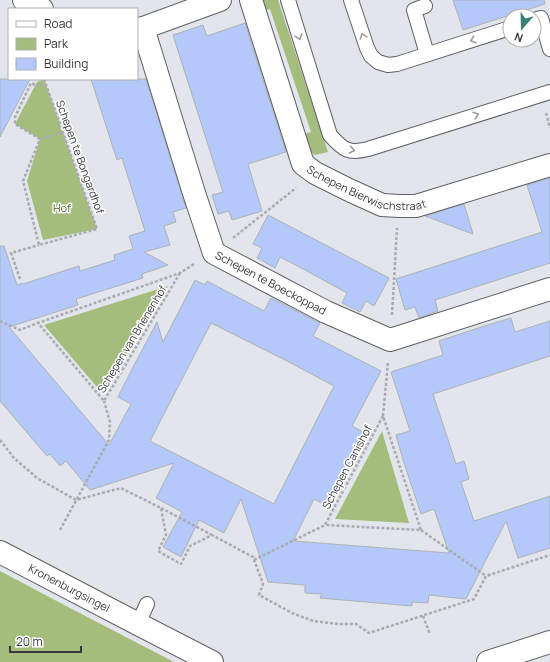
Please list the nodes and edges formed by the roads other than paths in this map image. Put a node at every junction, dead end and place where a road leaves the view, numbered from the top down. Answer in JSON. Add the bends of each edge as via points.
{"nodes":[{"id":1,"x":24,"y":0,"type":"edge"},
{"id":2,"x":220,"y":0,"type":"edge"},
{"id":3,"x":251,"y":0,"type":"edge"},
{"id":4,"x":288,"y":0,"type":"edge"},
{"id":5,"x":352,"y":0,"type":"edge"},
{"id":6,"x":40,"y":8,"type":"edge"},
{"id":7,"x":420,"y":8,"type":"dead end"},
{"id":8,"x":542,"y":18,"type":"edge"},
{"id":9,"x":140,"y":28,"type":"edge"},
{"id":10,"x":502,"y":31,"type":"edge"},
{"id":11,"x":550,"y":49,"type":"edge"},
{"id":12,"x":427,"y":54,"type":"junction"},
{"id":13,"x":550,"y":92,"type":"edge"},
{"id":14,"x":550,"y":165,"type":"edge"},
{"id":15,"x":550,"y":289,"type":"edge"},
{"id":16,"x":0,"y":552,"type":"edge"},
{"id":17,"x":147,"y":604,"type":"dead end"},
{"id":18,"x":138,"y":624,"type":"junction"},
{"id":19,"x":550,"y":642,"type":"edge"},
{"id":20,"x":212,"y":662,"type":"edge"},
{"id":21,"x":488,"y":662,"type":"edge"}],
"edges":[{"from":1,"to":6,"type":"street"},
{"from":2,"to":9,"type":"street"},
{"from":3,"to":14,"type":"street","name":"Schepen Bierwischstraat","via":[[303,164],[315,172],[382,205],[416,206]]},
{"from":4,"to":13,"type":"lane","one_way":true,"via":[[330,135],[346,150],[358,152]]},
{"from":12,"to":5,"type":"lane","one_way":true,"via":[[397,64],[378,62],[367,48]]},
{"from":7,"to":12,"type":"lane"},
{"from":8,"to":11,"type":"lane"},
{"from":9,"to":15,"type":"street","name":"Schepen te Boeckoppad","via":[[214,253],[326,312],[390,340]]},
{"from":10,"to":12,"type":"lane","one_way":true},
{"from":16,"to":18,"type":"street","name":"Kronenburgsingel"},
{"from":17,"to":18,"type":"lane"},
{"from":18,"to":20,"type":"street","name":"Kronenburgsingel"},
{"from":19,"to":21,"type":"street"}]}
